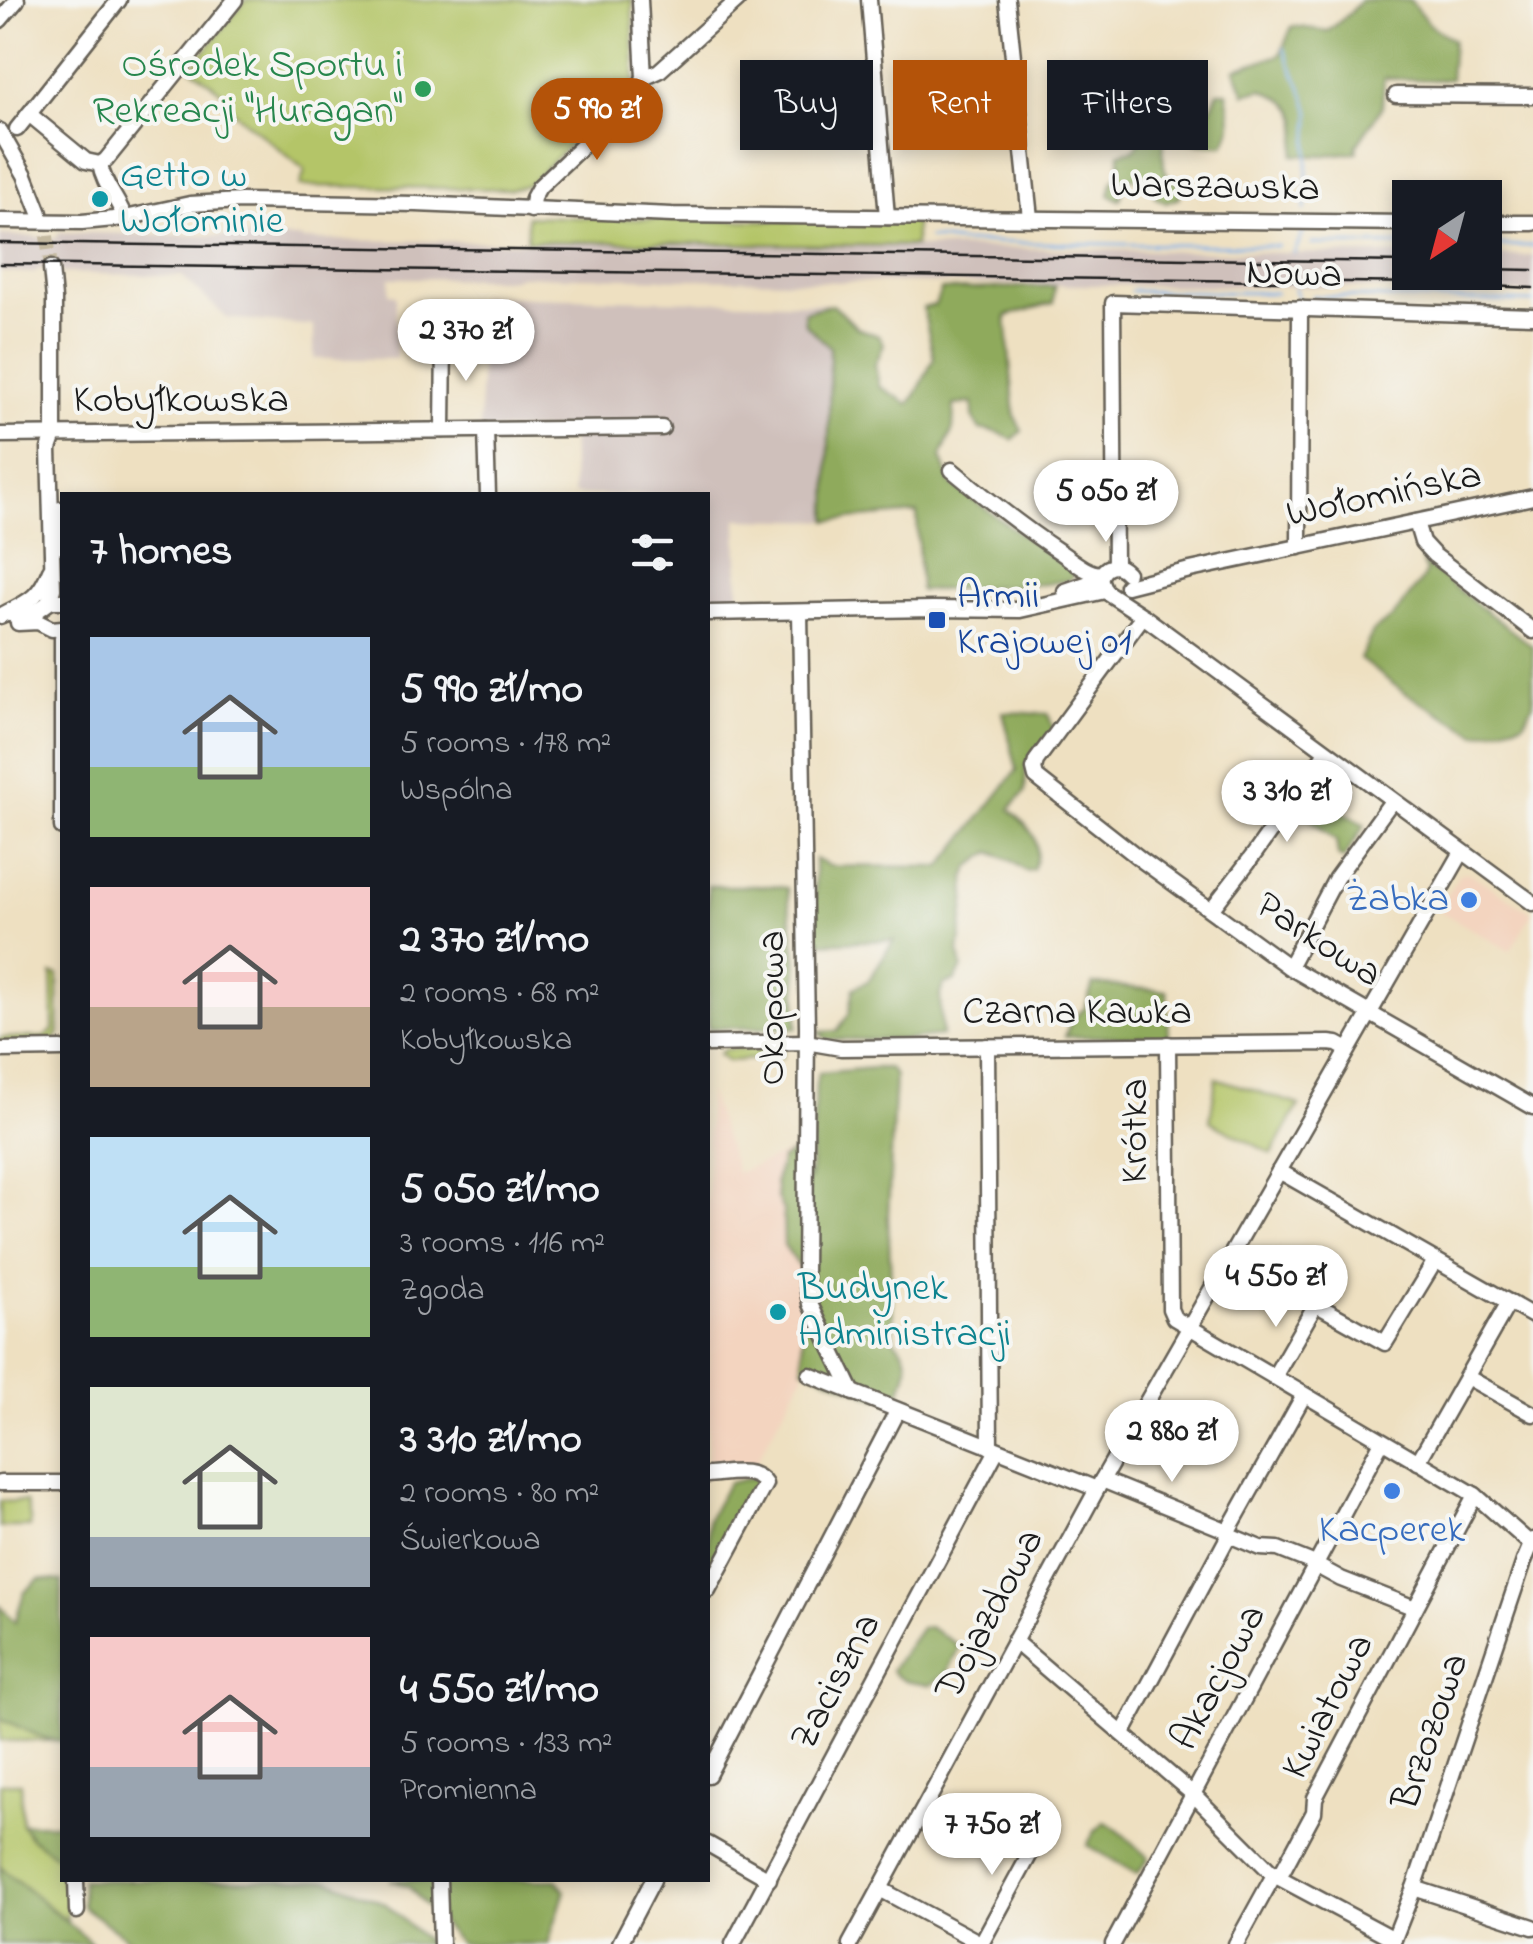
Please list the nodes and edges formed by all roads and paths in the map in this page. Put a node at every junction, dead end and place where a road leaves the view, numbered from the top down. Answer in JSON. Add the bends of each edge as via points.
{"nodes":[{"id":1,"x":17,"y":0,"type":"edge"},
{"id":2,"x":119,"y":0,"type":"edge"},
{"id":3,"x":235,"y":0,"type":"edge"},
{"id":4,"x":640,"y":0,"type":"edge"},
{"id":5,"x":738,"y":0,"type":"edge"},
{"id":6,"x":869,"y":0,"type":"edge"},
{"id":7,"x":1007,"y":0,"type":"edge"},
{"id":8,"x":0,"y":20,"type":"edge"},
{"id":9,"x":644,"y":78,"type":"junction"},
{"id":10,"x":1396,"y":94,"type":"dead end"},
{"id":11,"x":1533,"y":96,"type":"edge"},
{"id":12,"x":29,"y":114,"type":"junction"},
{"id":13,"x":17,"y":128,"type":"dead end"},
{"id":14,"x":0,"y":131,"type":"edge"},
{"id":15,"x":100,"y":164,"type":"junction"},
{"id":16,"x":531,"y":210,"type":"junction"},
{"id":17,"x":887,"y":217,"type":"junction"},
{"id":18,"x":125,"y":218,"type":"junction"},
{"id":19,"x":1025,"y":218,"type":"junction"},
{"id":20,"x":42,"y":219,"type":"tunnel mouth"},
{"id":21,"x":0,"y":221,"type":"edge"},
{"id":22,"x":1392,"y":223,"type":"edge"},
{"id":23,"x":1502,"y":223,"type":"edge"},
{"id":24,"x":1533,"y":224,"type":"edge"},
{"id":25,"x":52,"y":268,"type":"tunnel mouth"},
{"id":26,"x":1300,"y":308,"type":"junction"},
{"id":27,"x":1533,"y":316,"type":"edge"},
{"id":28,"x":444,"y":338,"type":"dead end"},
{"id":29,"x":662,"y":428,"type":"dead end"},
{"id":30,"x":444,"y":430,"type":"junction"},
{"id":31,"x":486,"y":430,"type":"junction"},
{"id":32,"x":54,"y":434,"type":"junction"},
{"id":33,"x":0,"y":435,"type":"edge"},
{"id":34,"x":952,"y":470,"type":"dead end"},
{"id":35,"x":60,"y":492,"type":"edge"},
{"id":36,"x":488,"y":492,"type":"edge"},
{"id":37,"x":1533,"y":497,"type":"edge"},
{"id":38,"x":1416,"y":522,"type":"junction"},
{"id":39,"x":1299,"y":547,"type":"junction"},
{"id":40,"x":52,"y":565,"type":"junction"},
{"id":41,"x":1114,"y":582,"type":"junction"},
{"id":42,"x":800,"y":612,"type":"junction"},
{"id":43,"x":710,"y":613,"type":"edge"},
{"id":44,"x":1143,"y":616,"type":"junction"},
{"id":45,"x":1,"y":618,"type":"edge"},
{"id":46,"x":55,"y":622,"type":"edge"},
{"id":47,"x":1533,"y":630,"type":"edge"},
{"id":48,"x":1326,"y":752,"type":"junction"},
{"id":49,"x":60,"y":769,"type":"edge"},
{"id":50,"x":1392,"y":800,"type":"junction"},
{"id":51,"x":1462,"y":852,"type":"junction"},
{"id":52,"x":1533,"y":903,"type":"edge"},
{"id":53,"x":1210,"y":910,"type":"junction"},
{"id":54,"x":1289,"y":967,"type":"junction"},
{"id":55,"x":1370,"y":1013,"type":"junction"},
{"id":56,"x":806,"y":1042,"type":"junction"},
{"id":57,"x":710,"y":1044,"type":"edge"},
{"id":58,"x":1168,"y":1044,"type":"junction"},
{"id":59,"x":987,"y":1046,"type":"junction"},
{"id":60,"x":60,"y":1049,"type":"edge"},
{"id":61,"x":0,"y":1050,"type":"edge"},
{"id":62,"x":1348,"y":1050,"type":"junction"},
{"id":63,"x":1533,"y":1108,"type":"edge"},
{"id":64,"x":1279,"y":1172,"type":"junction"},
{"id":65,"x":1434,"y":1261,"type":"junction"},
{"id":66,"x":1286,"y":1287,"type":"dead end"},
{"id":67,"x":1509,"y":1302,"type":"junction"},
{"id":68,"x":1316,"y":1304,"type":"junction"},
{"id":69,"x":1533,"y":1316,"type":"edge"},
{"id":70,"x":1188,"y":1328,"type":"junction"},
{"id":71,"x":810,"y":1375,"type":"dead end"},
{"id":72,"x":1274,"y":1377,"type":"junction"},
{"id":73,"x":1467,"y":1377,"type":"junction"},
{"id":74,"x":852,"y":1393,"type":"junction"},
{"id":75,"x":1304,"y":1395,"type":"junction"},
{"id":76,"x":897,"y":1411,"type":"junction"},
{"id":77,"x":1533,"y":1414,"type":"edge"},
{"id":78,"x":1382,"y":1441,"type":"junction"},
{"id":79,"x":994,"y":1448,"type":"junction"},
{"id":80,"x":1418,"y":1462,"type":"junction"},
{"id":81,"x":710,"y":1475,"type":"edge"},
{"id":82,"x":0,"y":1483,"type":"edge"},
{"id":83,"x":60,"y":1483,"type":"edge"},
{"id":84,"x":1099,"y":1484,"type":"junction"},
{"id":85,"x":1475,"y":1495,"type":"junction"},
{"id":86,"x":1228,"y":1533,"type":"junction"},
{"id":87,"x":1532,"y":1544,"type":"edge"},
{"id":88,"x":1317,"y":1566,"type":"junction"},
{"id":89,"x":710,"y":1586,"type":"edge"},
{"id":90,"x":1416,"y":1608,"type":"junction"},
{"id":91,"x":1014,"y":1641,"type":"junction"},
{"id":92,"x":1124,"y":1733,"type":"junction"},
{"id":93,"x":710,"y":1771,"type":"edge"},
{"id":94,"x":1194,"y":1795,"type":"junction"},
{"id":95,"x":1042,"y":1832,"type":"dead end"},
{"id":96,"x":710,"y":1845,"type":"edge"},
{"id":97,"x":1274,"y":1875,"type":"junction"},
{"id":98,"x":770,"y":1879,"type":"junction"},
{"id":99,"x":76,"y":1882,"type":"edge"},
{"id":100,"x":439,"y":1882,"type":"edge"},
{"id":101,"x":652,"y":1882,"type":"edge"},
{"id":102,"x":1414,"y":1888,"type":"junction"},
{"id":103,"x":880,"y":1889,"type":"junction"},
{"id":104,"x":78,"y":1911,"type":"dead end"},
{"id":105,"x":1533,"y":1927,"type":"edge"},
{"id":106,"x":1393,"y":1942,"type":"edge"},
{"id":107,"x":620,"y":1943,"type":"edge"},
{"id":108,"x":441,"y":1944,"type":"edge"},
{"id":109,"x":733,"y":1944,"type":"edge"},
{"id":110,"x":850,"y":1944,"type":"edge"},
{"id":111,"x":981,"y":1944,"type":"edge"},
{"id":112,"x":1113,"y":1944,"type":"edge"},
{"id":113,"x":1236,"y":1944,"type":"edge"}],
"edges":[{"from":1,"to":8,"type":"street"},
{"from":2,"to":12,"type":"street"},
{"from":3,"to":15,"type":"street"},
{"from":4,"to":9,"type":"street"},
{"from":5,"to":9,"type":"street"},
{"from":6,"to":17,"type":"street"},
{"from":7,"to":19,"type":"street"},
{"from":9,"to":16,"type":"street","via":[[631,100],[539,187]]},
{"from":10,"to":11,"type":"street"},
{"from":12,"to":13,"type":"street"},
{"from":12,"to":15,"type":"street","via":[[86,162]]},
{"from":14,"to":20,"type":"street"},
{"from":15,"to":18,"type":"street"},
{"from":16,"to":17,"type":"street","name":"Warszawska"},
{"from":16,"to":18,"type":"street","name":"Warszawska","via":[[241,201]]},
{"from":17,"to":19,"type":"street","name":"Warszawska"},
{"from":18,"to":21,"type":"street","name":"Warszawska"},
{"from":19,"to":22,"type":"street","name":"Warszawska"},
{"from":23,"to":24,"type":"street"},
{"from":25,"to":32,"type":"street"},
{"from":26,"to":27,"type":"street","name":"Nowa"},
{"from":26,"to":39,"type":"street"},
{"from":26,"to":41,"type":"street","name":"Nowa","via":[[1113,303]]},
{"from":28,"to":30,"type":"street"},
{"from":29,"to":31,"type":"street","name":"Kobyłkowska"},
{"from":30,"to":31,"type":"street","name":"Kobyłkowska"},
{"from":30,"to":32,"type":"street","name":"Kobyłkowska"},
{"from":31,"to":36,"type":"street"},
{"from":32,"to":33,"type":"street","name":"Kobyłkowska"},
{"from":32,"to":35,"type":"street"},
{"from":32,"to":40,"type":"street"},
{"from":34,"to":41,"type":"street","via":[[1089,572]]},
{"from":37,"to":38,"type":"street","name":"Wołomińska"},
{"from":38,"to":39,"type":"street","name":"Wołomińska"},
{"from":38,"to":47,"type":"street","via":[[1434,555]]},
{"from":39,"to":41,"type":"street","name":"Wołomińska"},
{"from":40,"to":45,"type":"street","via":[[36,596]]},
{"from":40,"to":46,"type":"street"},
{"from":41,"to":42,"type":"street","name":"Wołomińska","via":[[1020,610]]},
{"from":41,"to":44,"type":"street"},
{"from":42,"to":43,"type":"street","name":"Wołomińska"},
{"from":42,"to":56,"type":"street","name":"Okopowa"},
{"from":44,"to":48,"type":"street"},
{"from":44,"to":53,"type":"street","name":"Parkowa","via":[[1036,761],[1034,773]]},
{"from":45,"to":46,"type":"street"},
{"from":46,"to":49,"type":"street"},
{"from":48,"to":50,"type":"street"},
{"from":48,"to":53,"type":"street"},
{"from":50,"to":51,"type":"street"},
{"from":50,"to":54,"type":"street","via":[[1330,888]]},
{"from":51,"to":52,"type":"street"},
{"from":51,"to":55,"type":"street","name":"Dojazdowa"},
{"from":53,"to":54,"type":"street","name":"Parkowa"},
{"from":54,"to":55,"type":"street","name":"Parkowa"},
{"from":55,"to":62,"type":"street","name":"Dojazdowa"},
{"from":55,"to":63,"type":"street","name":"Parkowa"},
{"from":56,"to":57,"type":"street","name":"Czarna Kawka"},
{"from":56,"to":59,"type":"street","name":"Czarna Kawka","via":[[840,1048]]},
{"from":56,"to":74,"type":"street","name":"Okopowa","via":[[806,1284]]},
{"from":58,"to":59,"type":"street","name":"Czarna Kawka"},
{"from":58,"to":62,"type":"street","name":"Czarna Kawka","via":[[1329,1043]]},
{"from":58,"to":70,"type":"street","name":"Krótka","via":[[1170,1308]]},
{"from":59,"to":79,"type":"street","name":"Zaciszna"},
{"from":60,"to":61,"type":"street"},
{"from":62,"to":64,"type":"street","name":"Dojazdowa"},
{"from":64,"to":65,"type":"street"},
{"from":64,"to":70,"type":"street","name":"Dojazdowa"},
{"from":65,"to":67,"type":"street"},
{"from":65,"to":68,"type":"street","via":[[1385,1344]]},
{"from":66,"to":68,"type":"street"},
{"from":67,"to":69,"type":"street"},
{"from":67,"to":73,"type":"street"},
{"from":68,"to":72,"type":"street"},
{"from":70,"to":72,"type":"street"},
{"from":70,"to":84,"type":"street","name":"Dojazdowa"},
{"from":71,"to":74,"type":"street"},
{"from":72,"to":75,"type":"street"},
{"from":73,"to":77,"type":"street"},
{"from":73,"to":80,"type":"street"},
{"from":74,"to":76,"type":"street"},
{"from":75,"to":78,"type":"street"},
{"from":75,"to":86,"type":"street"},
{"from":76,"to":79,"type":"street"},
{"from":76,"to":93,"type":"street"},
{"from":78,"to":80,"type":"street"},
{"from":78,"to":88,"type":"street","name":"Akacjowa"},
{"from":79,"to":84,"type":"street"},
{"from":79,"to":98,"type":"street","name":"Zaciszna"},
{"from":80,"to":85,"type":"street"},
{"from":81,"to":89,"type":"street","via":[[755,1473],[765,1484]]},
{"from":82,"to":83,"type":"street"},
{"from":84,"to":86,"type":"street"},
{"from":84,"to":91,"type":"street","name":"Dojazdowa"},
{"from":85,"to":87,"type":"street"},
{"from":85,"to":90,"type":"street","name":"Kwiatowa"},
{"from":86,"to":88,"type":"street"},
{"from":86,"to":92,"type":"street"},
{"from":87,"to":102,"type":"street","name":"Brzozowa"},
{"from":88,"to":90,"type":"street"},
{"from":88,"to":94,"type":"street","name":"Akacjowa"},
{"from":90,"to":97,"type":"street","name":"Kwiatowa","via":[[1315,1798],[1314,1812]]},
{"from":91,"to":92,"type":"street"},
{"from":91,"to":103,"type":"street","name":"Dojazdowa"},
{"from":92,"to":94,"type":"street"},
{"from":94,"to":97,"type":"street"},
{"from":94,"to":112,"type":"street","name":"Akacjowa"},
{"from":95,"to":111,"type":"street"},
{"from":96,"to":98,"type":"street"},
{"from":97,"to":106,"type":"street"},
{"from":97,"to":113,"type":"street","name":"Kwiatowa"},
{"from":98,"to":109,"type":"street","name":"Zaciszna"},
{"from":99,"to":104,"type":"street"},
{"from":100,"to":108,"type":"street"},
{"from":101,"to":107,"type":"street"},
{"from":102,"to":105,"type":"street"},
{"from":102,"to":106,"type":"street","name":"Brzozowa"},
{"from":103,"to":110,"type":"street","name":"Dojazdowa"},
{"from":103,"to":111,"type":"street"}]}
